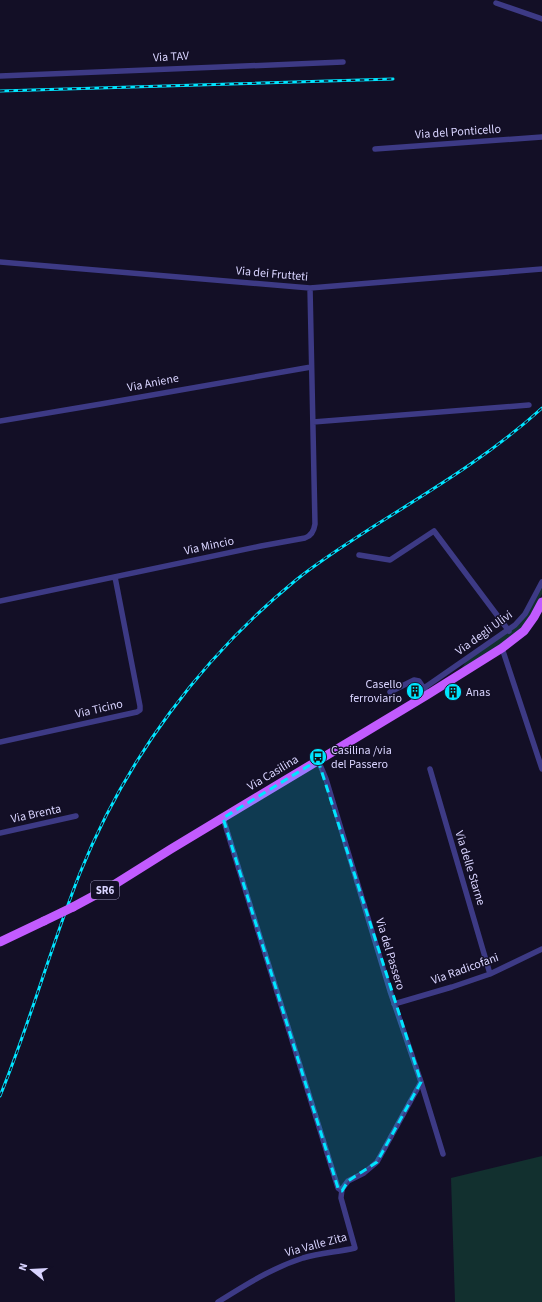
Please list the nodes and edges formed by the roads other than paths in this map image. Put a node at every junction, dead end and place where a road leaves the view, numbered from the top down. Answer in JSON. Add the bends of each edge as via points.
{"nodes":[{"id":1,"x":496,"y":3,"type":"dead end"},
{"id":2,"x":542,"y":19,"type":"edge"},
{"id":3,"x":343,"y":62,"type":"dead end"},
{"id":4,"x":0,"y":76,"type":"edge"},
{"id":5,"x":542,"y":137,"type":"edge"},
{"id":6,"x":375,"y":149,"type":"dead end"},
{"id":7,"x":0,"y":262,"type":"edge"},
{"id":8,"x":542,"y":269,"type":"edge"},
{"id":9,"x":310,"y":288,"type":"junction"},
{"id":10,"x":311,"y":367,"type":"junction"},
{"id":11,"x":529,"y":405,"type":"dead end"},
{"id":12,"x":0,"y":421,"type":"edge"},
{"id":13,"x":313,"y":422,"type":"junction"},
{"id":14,"x":359,"y":555,"type":"dead end"},
{"id":15,"x":115,"y":577,"type":"junction"},
{"id":16,"x":542,"y":582,"type":"edge"},
{"id":17,"x":0,"y":601,"type":"edge"},
{"id":18,"x":542,"y":602,"type":"edge"},
{"id":19,"x":508,"y":631,"type":"junction"},
{"id":20,"x":502,"y":648,"type":"junction"},
{"id":21,"x":390,"y":692,"type":"dead end"},
{"id":22,"x":425,"y":692,"type":"junction"},
{"id":23,"x":0,"y":742,"type":"edge"},
{"id":24,"x":318,"y":760,"type":"junction"},
{"id":25,"x":430,"y":769,"type":"dead end"},
{"id":26,"x":542,"y":769,"type":"edge"},
{"id":27,"x":76,"y":816,"type":"dead end"},
{"id":28,"x":223,"y":818,"type":"junction"},
{"id":29,"x":0,"y":833,"type":"edge"},
{"id":30,"x":0,"y":942,"type":"edge"},
{"id":31,"x":542,"y":949,"type":"edge"},
{"id":32,"x":490,"y":974,"type":"junction"},
{"id":33,"x":394,"y":1004,"type":"junction"},
{"id":34,"x":421,"y":1082,"type":"junction"},
{"id":35,"x":443,"y":1154,"type":"dead end"},
{"id":36,"x":342,"y":1191,"type":"junction"},
{"id":37,"x":218,"y":1302,"type":"edge"}],
"edges":[{"from":1,"to":2,"type":"street"},
{"from":3,"to":4,"type":"street","name":"Via TAV"},
{"from":5,"to":6,"type":"street","name":"Via del Ponticello"},
{"from":7,"to":9,"type":"street","name":"Via dei Frutteti"},
{"from":8,"to":9,"type":"street","name":"Via dei Frutteti"},
{"from":9,"to":10,"type":"street","name":"Via Mincio"},
{"from":10,"to":12,"type":"street","name":"Via Aniene"},
{"from":10,"to":13,"type":"street","name":"Via Mincio"},
{"from":11,"to":13,"type":"street"},
{"from":13,"to":15,"type":"street","name":"Via Mincio","via":[[315,524],[309,536]]},
{"from":14,"to":19,"type":"street","via":[[390,560],[434,531]]},
{"from":15,"to":17,"type":"street","name":"Via Mincio"},
{"from":15,"to":23,"type":"street","name":"Via Ticino","via":[[140,710]]},
{"from":16,"to":19,"type":"street","name":"Via degli Ulivi","via":[[523,617]]},
{"from":18,"to":20,"type":"main road","name":"Via Casilina","number":"SR6","via":[[524,631]]},
{"from":19,"to":22,"type":"street","name":"Via degli Ulivi"},
{"from":20,"to":22,"type":"main road","name":"Via Casilina","number":"SR6"},
{"from":20,"to":26,"type":"street"},
{"from":21,"to":22,"type":"street","via":[[414,680],[419,681]]},
{"from":22,"to":24,"type":"main road","name":"Via Casilina","number":"SR6"},
{"from":24,"to":28,"type":"main road","name":"Via Casilina","number":"SR6"},
{"from":24,"to":33,"type":"street","name":"Via del Passero","via":[[326,778]]},
{"from":25,"to":32,"type":"street","name":"Via delle Starne"},
{"from":27,"to":29,"type":"street","name":"Via Brenta"},
{"from":28,"to":30,"type":"main road","name":"Via Casilina","number":"SR6","bridge":true,"via":[[112,886]]},
{"from":28,"to":36,"type":"street","via":[[338,1188]]},
{"from":31,"to":32,"type":"street","name":"Via Radicofani"},
{"from":32,"to":33,"type":"street","name":"Via Radicofani"},
{"from":33,"to":34,"type":"street","name":"Via del Passero"},
{"from":34,"to":35,"type":"street","name":"Via del Passero"},
{"from":34,"to":36,"type":"street","via":[[377,1162],[364,1173],[348,1181]]},
{"from":36,"to":37,"type":"street","name":"Via Valle Zita","via":[[341,1198],[355,1248],[294,1261],[272,1270]]}]}
